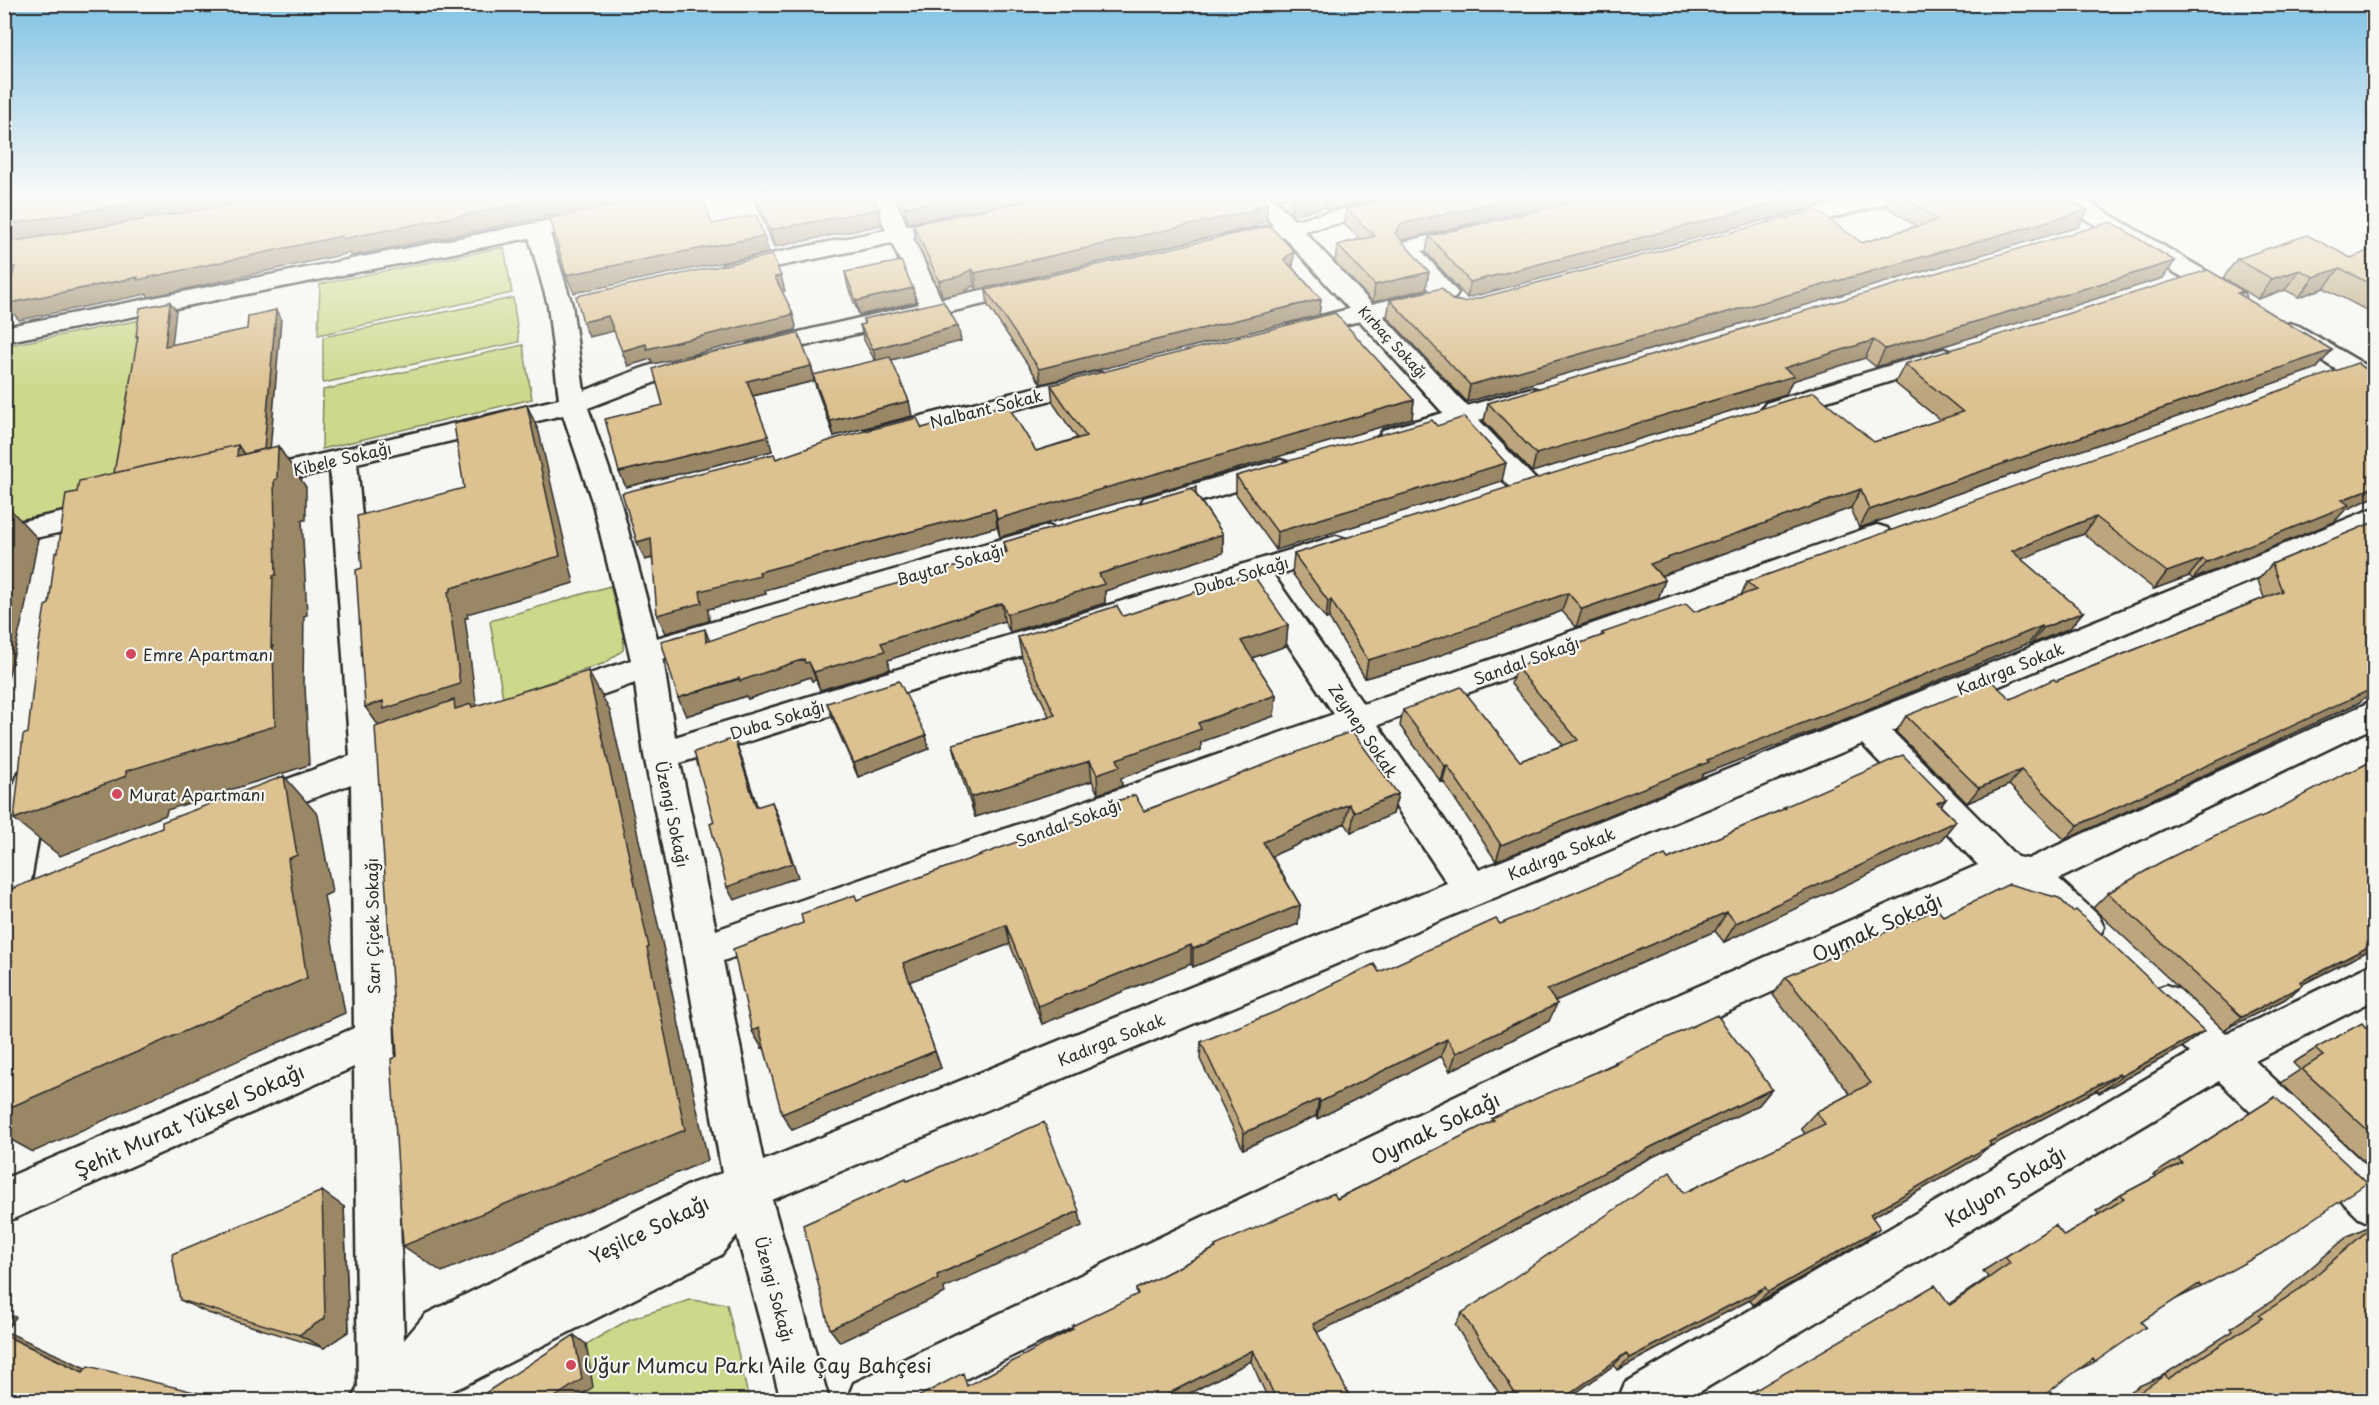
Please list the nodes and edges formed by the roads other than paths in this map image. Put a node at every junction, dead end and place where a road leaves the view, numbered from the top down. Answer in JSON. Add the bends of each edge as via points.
{"nodes":[{"id":1,"x":372,"y":263,"type":"edge"},
{"id":2,"x":553,"y":263,"type":"edge"},
{"id":3,"x":762,"y":263,"type":"edge"},
{"id":4,"x":913,"y":263,"type":"edge"},
{"id":5,"x":1320,"y":263,"type":"edge"},
{"id":6,"x":1419,"y":263,"type":"edge"},
{"id":7,"x":2175,"y":263,"type":"edge"},
{"id":8,"x":712,"y":273,"type":"edge"},
{"id":9,"x":2200,"y":278,"type":"junction"},
{"id":10,"x":1059,"y":280,"type":"edge"},
{"id":11,"x":2166,"y":288,"type":"edge"},
{"id":12,"x":933,"y":309,"type":"junction"},
{"id":13,"x":1365,"y":312,"type":"junction"},
{"id":14,"x":4,"y":335,"type":"edge"},
{"id":15,"x":1274,"y":335,"type":"edge"},
{"id":16,"x":1972,"y":348,"type":"edge"},
{"id":17,"x":1124,"y":373,"type":"edge"},
{"id":18,"x":2363,"y":374,"type":"edge"},
{"id":19,"x":2317,"y":379,"type":"edge"},
{"id":20,"x":1554,"y":389,"type":"edge"},
{"id":21,"x":573,"y":404,"type":"junction"},
{"id":22,"x":1462,"y":416,"type":"junction"},
{"id":23,"x":1755,"y":416,"type":"edge"},
{"id":24,"x":848,"y":443,"type":"edge"},
{"id":25,"x":1370,"y":443,"type":"edge"},
{"id":26,"x":343,"y":458,"type":"junction"},
{"id":27,"x":1301,"y":463,"type":"edge"},
{"id":28,"x":227,"y":485,"type":"edge"},
{"id":29,"x":1492,"y":497,"type":"edge"},
{"id":30,"x":135,"y":506,"type":"edge"},
{"id":31,"x":1128,"y":513,"type":"edge"},
{"id":32,"x":2374,"y":518,"type":"edge"},
{"id":33,"x":80,"y":519,"type":"junction"},
{"id":34,"x":1899,"y":528,"type":"edge"},
{"id":35,"x":1071,"y":529,"type":"edge"},
{"id":36,"x":4,"y":535,"type":"edge"},
{"id":37,"x":1357,"y":539,"type":"edge"},
{"id":38,"x":74,"y":551,"type":"edge"},
{"id":39,"x":1255,"y":571,"type":"junction"},
{"id":40,"x":647,"y":659,"type":"junction"},
{"id":41,"x":525,"y":709,"type":"edge"},
{"id":42,"x":2374,"y":713,"type":"edge"},
{"id":43,"x":1357,"y":720,"type":"junction"},
{"id":44,"x":1867,"y":727,"type":"junction"},
{"id":45,"x":413,"y":748,"type":"edge"},
{"id":46,"x":37,"y":751,"type":"edge"},
{"id":47,"x":661,"y":755,"type":"junction"},
{"id":48,"x":368,"y":763,"type":"junction"},
{"id":49,"x":219,"y":819,"type":"edge"},
{"id":50,"x":2018,"y":873,"type":"junction"},
{"id":51,"x":1472,"y":890,"type":"junction"},
{"id":52,"x":17,"y":900,"type":"edge"},
{"id":53,"x":702,"y":952,"type":"junction"},
{"id":54,"x":2374,"y":981,"type":"edge"},
{"id":55,"x":374,"y":1039,"type":"junction"},
{"id":56,"x":2222,"y":1057,"type":"junction"},
{"id":57,"x":747,"y":1189,"type":"junction"},
{"id":58,"x":4,"y":1201,"type":"edge"},
{"id":59,"x":2374,"y":1203,"type":"edge"},
{"id":60,"x":389,"y":1389,"type":"edge"},
{"id":61,"x":805,"y":1401,"type":"edge"},
{"id":62,"x":871,"y":1401,"type":"edge"},
{"id":63,"x":1642,"y":1401,"type":"edge"}],
"edges":[{"from":1,"to":14,"type":"street"},
{"from":2,"to":21,"type":"street","name":"Üzengi Sokağı","via":[[571,303]]},
{"from":3,"to":8,"type":"street"},
{"from":4,"to":12,"type":"street"},
{"from":5,"to":13,"type":"street","name":"Kırbaç Sokağı"},
{"from":6,"to":13,"type":"street","via":[[1453,302]]},
{"from":7,"to":9,"type":"street"},
{"from":9,"to":11,"type":"street"},
{"from":9,"to":18,"type":"street"},
{"from":10,"to":12,"type":"street","name":"Kibele Sokağı"},
{"from":12,"to":21,"type":"street","name":"Kibele Sokağı","via":[[670,368]]},
{"from":13,"to":15,"type":"street"},
{"from":13,"to":22,"type":"street","name":"Kırbaç Sokağı"},
{"from":16,"to":23,"type":"street"},
{"from":17,"to":24,"type":"street","name":"Nalbant Sokak"},
{"from":18,"to":19,"type":"street"},
{"from":20,"to":22,"type":"street"},
{"from":21,"to":26,"type":"street","name":"Kibele Sokağı"},
{"from":21,"to":40,"type":"street","name":"Üzengi Sokağı","via":[[618,501]]},
{"from":22,"to":25,"type":"street"},
{"from":22,"to":29,"type":"street","name":"Kırbaç Sokağı","via":[[1538,483]]},
{"from":26,"to":28,"type":"street","name":"Kibele Sokağı"},
{"from":26,"to":48,"type":"street","name":"Sarı Çiçek Sokağı"},
{"from":27,"to":31,"type":"street"},
{"from":30,"to":33,"type":"street"},
{"from":32,"to":44,"type":"street","name":"Kadırga Sokak"},
{"from":33,"to":36,"type":"street"},
{"from":33,"to":38,"type":"street"},
{"from":34,"to":43,"type":"street","name":"Sandal Sokağı"},
{"from":35,"to":40,"type":"street","name":"Baytar Sokağı"},
{"from":37,"to":39,"type":"street","name":"Duba Sokağı"},
{"from":39,"to":43,"type":"street","name":"Zeynep Sokak"},
{"from":39,"to":47,"type":"street","name":"Duba Sokağı"},
{"from":40,"to":41,"type":"street","name":"Baytar Sokağı"},
{"from":40,"to":47,"type":"street","name":"Üzengi Sokağı"},
{"from":42,"to":50,"type":"street","name":"Oymak Sokağı"},
{"from":43,"to":51,"type":"street","name":"Zeynep Sokak"},
{"from":43,"to":53,"type":"street","name":"Sandal Sokağı"},
{"from":44,"to":50,"type":"street"},
{"from":44,"to":51,"type":"street","name":"Kadırga Sokak"},
{"from":45,"to":48,"type":"street"},
{"from":46,"to":52,"type":"street"},
{"from":47,"to":53,"type":"street","name":"Üzengi Sokağı"},
{"from":48,"to":49,"type":"street"},
{"from":48,"to":55,"type":"street","name":"Sarı Çiçek Sokağı"},
{"from":50,"to":56,"type":"street","via":[[2126,966]]},
{"from":50,"to":62,"type":"street","name":"Oymak Sokağı","via":[[1586,1055]]},
{"from":51,"to":57,"type":"street","name":"Kadırga Sokak"},
{"from":53,"to":57,"type":"street","name":"Üzengi Sokağı"},
{"from":54,"to":56,"type":"street","name":"Kalyon Sokağı"},
{"from":55,"to":58,"type":"street","name":"Şehit Murat Yüksel Sokağı"},
{"from":55,"to":60,"type":"street","name":"Sarı Çiçek Sokağı"},
{"from":56,"to":59,"type":"street"},
{"from":56,"to":63,"type":"street","name":"Kalyon Sokağı"},
{"from":57,"to":60,"type":"street","name":"Yeşilce Sokağı","via":[[705,1239],[446,1369]]},
{"from":57,"to":61,"type":"street","name":"Üzengi Sokağı"}]}
